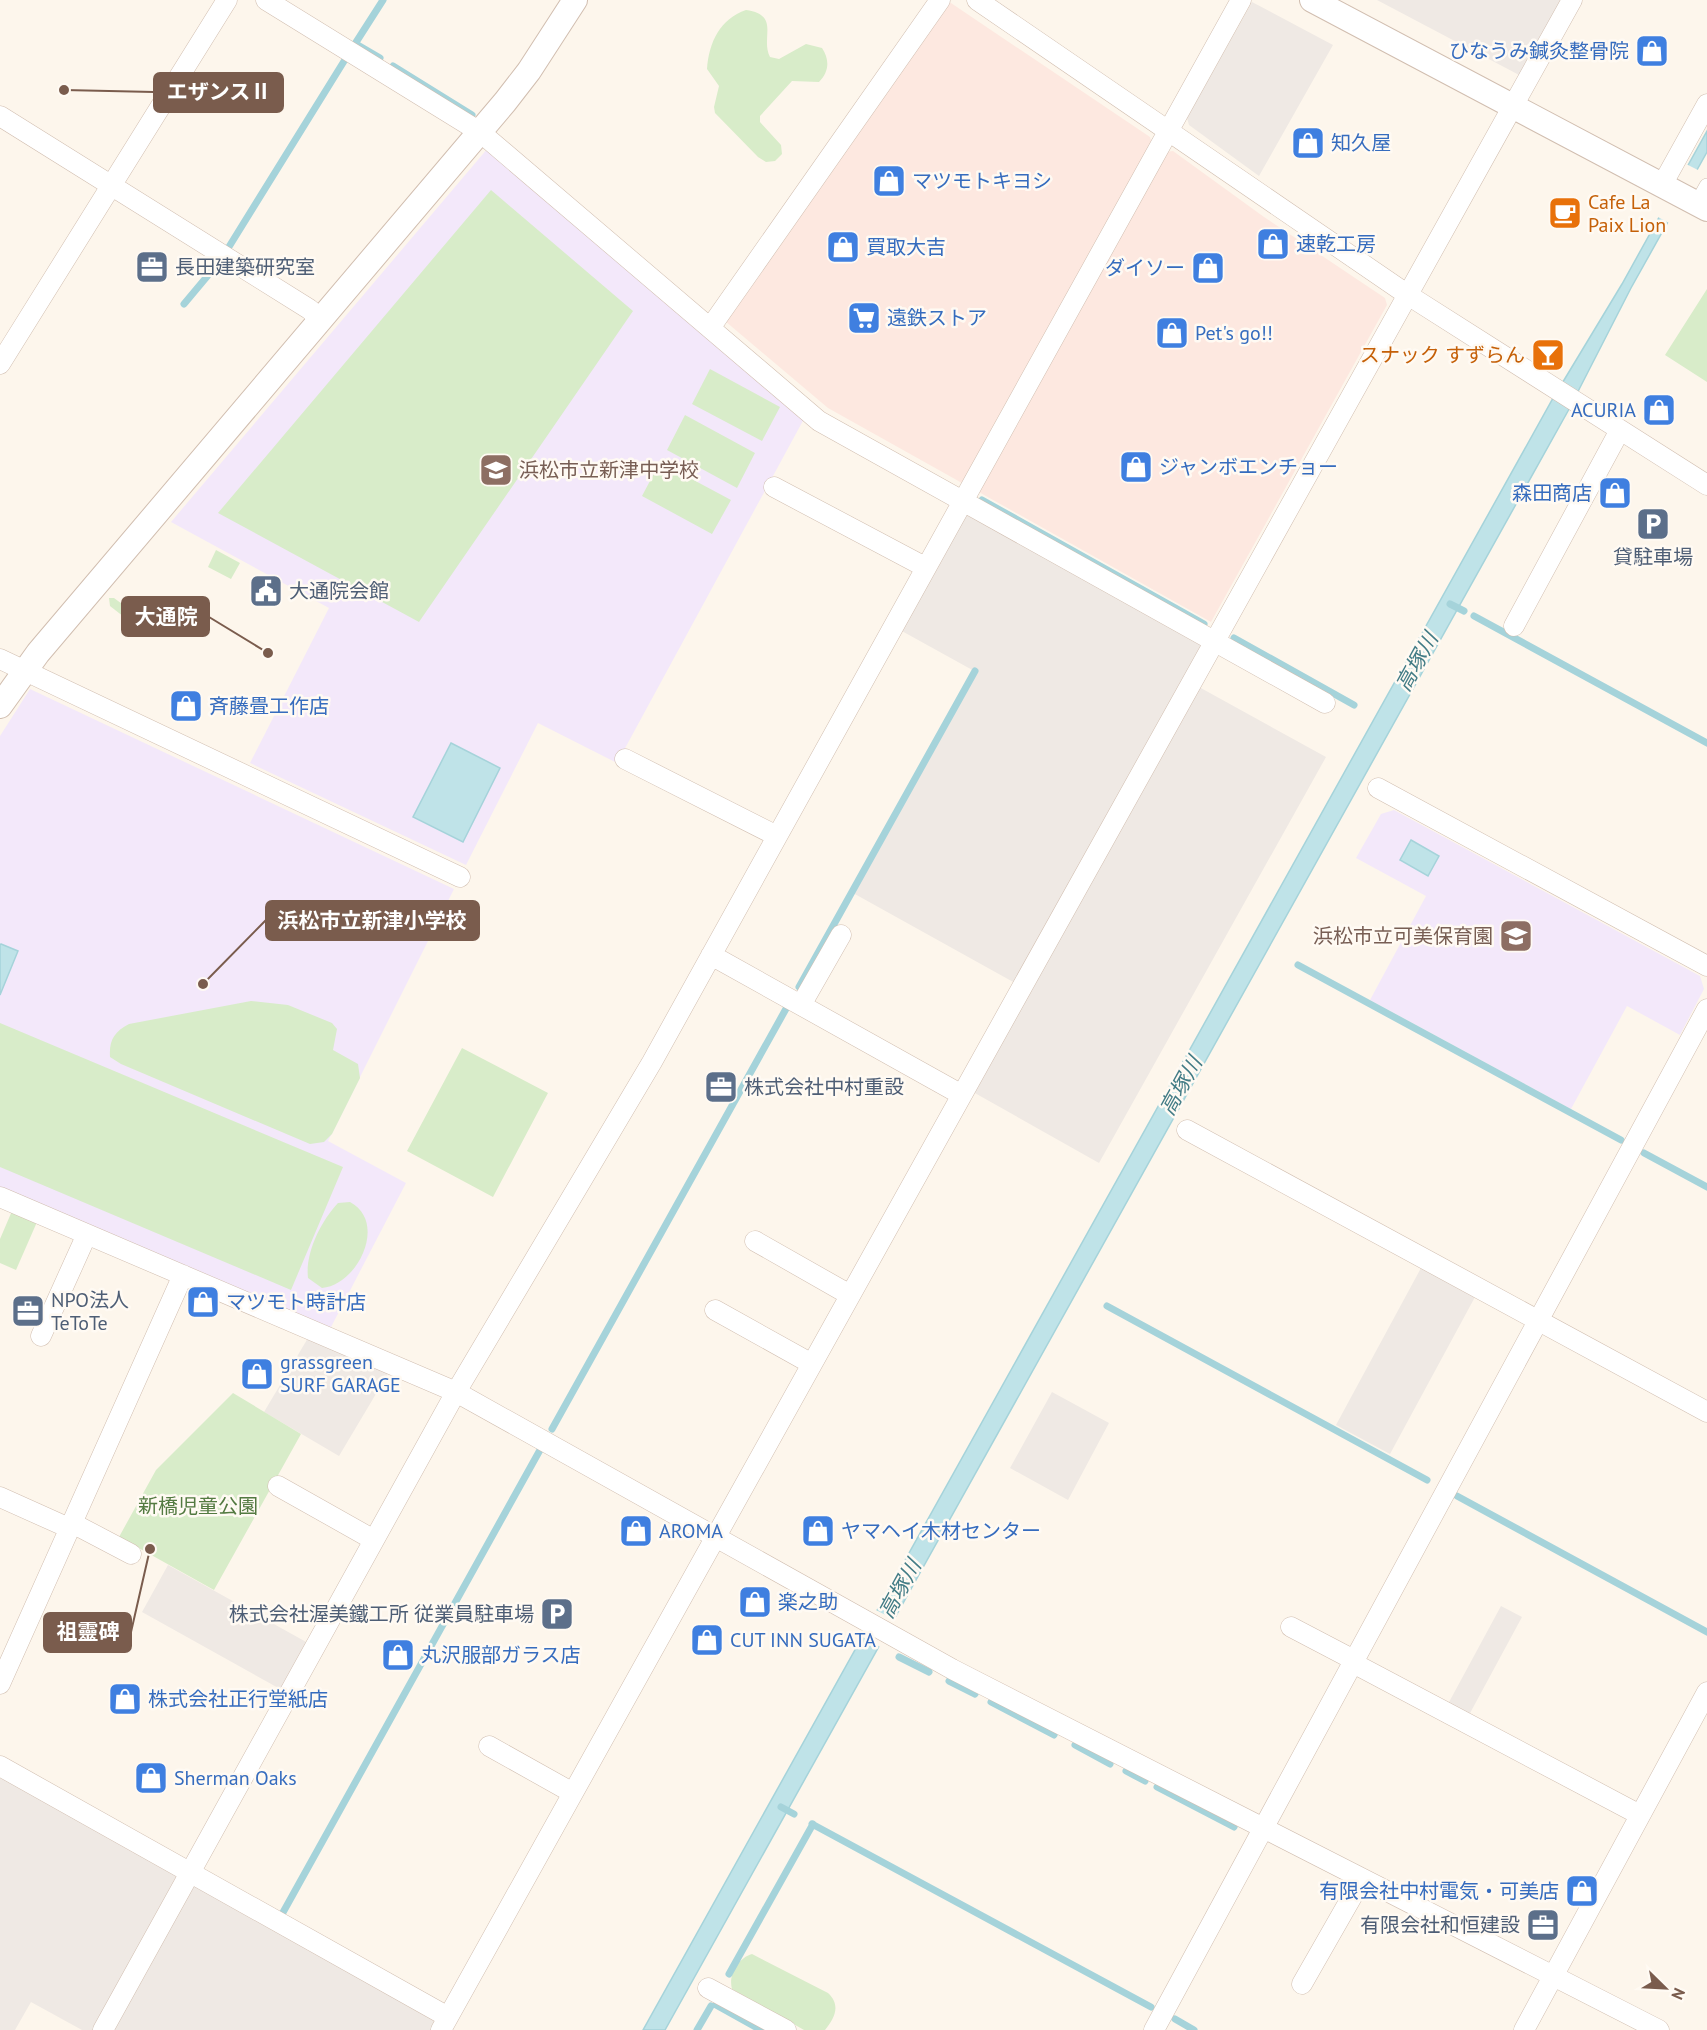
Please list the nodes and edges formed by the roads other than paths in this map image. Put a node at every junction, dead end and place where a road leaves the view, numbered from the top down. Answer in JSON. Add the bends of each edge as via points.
{"nodes":[{"id":1,"x":227,"y":0,"type":"edge"},
{"id":2,"x":266,"y":0,"type":"edge"},
{"id":3,"x":575,"y":0,"type":"edge"},
{"id":4,"x":940,"y":0,"type":"edge"},
{"id":5,"x":977,"y":0,"type":"edge"},
{"id":6,"x":1241,"y":0,"type":"edge"},
{"id":7,"x":1312,"y":0,"type":"edge"},
{"id":8,"x":1572,"y":0,"type":"edge"},
{"id":9,"x":1707,"y":104,"type":"edge"},
{"id":10,"x":1513,"y":106,"type":"junction"},
{"id":11,"x":0,"y":116,"type":"edge"},
{"id":12,"x":1169,"y":129,"type":"junction"},
{"id":13,"x":480,"y":132,"type":"junction"},
{"id":14,"x":111,"y":186,"type":"junction"},
{"id":15,"x":1688,"y":195,"type":"edge"},
{"id":16,"x":1408,"y":295,"type":"junction"},
{"id":17,"x":321,"y":319,"type":"junction"},
{"id":18,"x":710,"y":328,"type":"junction"},
{"id":19,"x":0,"y":364,"type":"edge"},
{"id":20,"x":1620,"y":430,"type":"junction"},
{"id":21,"x":1707,"y":485,"type":"edge"},
{"id":22,"x":774,"y":487,"type":"dead end"},
{"id":23,"x":962,"y":501,"type":"junction"},
{"id":24,"x":925,"y":567,"type":"junction"},
{"id":25,"x":1514,"y":626,"type":"dead end"},
{"id":26,"x":1215,"y":642,"type":"junction"},
{"id":27,"x":0,"y":658,"type":"edge"},
{"id":28,"x":24,"y":671,"type":"junction"},
{"id":29,"x":1325,"y":703,"type":"dead end"},
{"id":30,"x":0,"y":706,"type":"edge"},
{"id":31,"x":626,"y":759,"type":"dead end"},
{"id":32,"x":1378,"y":788,"type":"dead end"},
{"id":33,"x":777,"y":836,"type":"junction"},
{"id":34,"x":460,"y":877,"type":"dead end"},
{"id":35,"x":841,"y":935,"type":"dead end"},
{"id":36,"x":711,"y":955,"type":"junction"},
{"id":37,"x":1707,"y":966,"type":"edge"},
{"id":38,"x":801,"y":1005,"type":"junction"},
{"id":39,"x":1707,"y":1009,"type":"edge"},
{"id":40,"x":962,"y":1095,"type":"junction"},
{"id":41,"x":1187,"y":1130,"type":"dead end"},
{"id":42,"x":0,"y":1197,"type":"edge"},
{"id":43,"x":87,"y":1234,"type":"junction"},
{"id":44,"x":754,"y":1241,"type":"dead end"},
{"id":45,"x":183,"y":1275,"type":"junction"},
{"id":46,"x":850,"y":1294,"type":"junction"},
{"id":47,"x":716,"y":1310,"type":"dead end"},
{"id":48,"x":1539,"y":1320,"type":"junction"},
{"id":49,"x":41,"y":1336,"type":"dead end"},
{"id":50,"x":812,"y":1364,"type":"junction"},
{"id":51,"x":456,"y":1392,"type":"junction"},
{"id":52,"x":1707,"y":1412,"type":"edge"},
{"id":53,"x":278,"y":1486,"type":"dead end"},
{"id":54,"x":0,"y":1497,"type":"edge"},
{"id":55,"x":71,"y":1525,"type":"junction"},
{"id":56,"x":715,"y":1537,"type":"junction"},
{"id":57,"x":374,"y":1540,"type":"junction"},
{"id":58,"x":131,"y":1554,"type":"dead end"},
{"id":59,"x":1291,"y":1627,"type":"dead end"},
{"id":60,"x":1354,"y":1662,"type":"junction"},
{"id":61,"x":0,"y":1684,"type":"edge"},
{"id":62,"x":1707,"y":1692,"type":"edge"},
{"id":63,"x":489,"y":1746,"type":"dead end"},
{"id":64,"x":0,"y":1766,"type":"edge"},
{"id":65,"x":573,"y":1793,"type":"junction"},
{"id":66,"x":1640,"y":1815,"type":"junction"},
{"id":67,"x":1263,"y":1829,"type":"junction"},
{"id":68,"x":190,"y":1873,"type":"junction"},
{"id":69,"x":1362,"y":1879,"type":"junction"},
{"id":70,"x":1553,"y":1977,"type":"junction"},
{"id":71,"x":1302,"y":1984,"type":"dead end"},
{"id":72,"x":708,"y":1988,"type":"dead end"},
{"id":73,"x":444,"y":2023,"type":"edge"},
{"id":74,"x":103,"y":2030,"type":"edge"},
{"id":75,"x":786,"y":2030,"type":"edge"},
{"id":76,"x":1154,"y":2030,"type":"edge"},
{"id":77,"x":1524,"y":2030,"type":"edge"},
{"id":78,"x":1659,"y":2030,"type":"edge"}],
"edges":[{"from":1,"to":14,"type":"street"},
{"from":2,"to":13,"type":"street"},
{"from":3,"to":13,"type":"street","via":[[529,71]]},
{"from":4,"to":18,"type":"street"},
{"from":5,"to":12,"type":"street"},
{"from":6,"to":12,"type":"street"},
{"from":7,"to":10,"type":"street"},
{"from":8,"to":10,"type":"street"},
{"from":9,"to":15,"type":"street"},
{"from":10,"to":15,"type":"street"},
{"from":10,"to":16,"type":"street"},
{"from":11,"to":14,"type":"street"},
{"from":12,"to":16,"type":"street"},
{"from":12,"to":23,"type":"street"},
{"from":13,"to":17,"type":"street"},
{"from":13,"to":18,"type":"street"},
{"from":14,"to":17,"type":"street"},
{"from":14,"to":19,"type":"street"},
{"from":16,"to":20,"type":"street"},
{"from":16,"to":26,"type":"street"},
{"from":17,"to":28,"type":"street"},
{"from":18,"to":23,"type":"street","via":[[819,421]]},
{"from":20,"to":21,"type":"street"},
{"from":20,"to":25,"type":"street"},
{"from":22,"to":24,"type":"street"},
{"from":23,"to":24,"type":"street"},
{"from":23,"to":26,"type":"street"},
{"from":24,"to":33,"type":"street"},
{"from":26,"to":29,"type":"street"},
{"from":26,"to":40,"type":"street"},
{"from":27,"to":28,"type":"street"},
{"from":28,"to":30,"type":"street"},
{"from":28,"to":34,"type":"street"},
{"from":31,"to":33,"type":"street"},
{"from":32,"to":37,"type":"street"},
{"from":33,"to":36,"type":"street"},
{"from":35,"to":38,"type":"street"},
{"from":36,"to":38,"type":"street"},
{"from":36,"to":51,"type":"street"},
{"from":38,"to":40,"type":"street"},
{"from":39,"to":48,"type":"street"},
{"from":40,"to":46,"type":"street"},
{"from":41,"to":48,"type":"street"},
{"from":42,"to":43,"type":"street"},
{"from":43,"to":45,"type":"street"},
{"from":43,"to":49,"type":"street"},
{"from":44,"to":46,"type":"street"},
{"from":45,"to":51,"type":"street"},
{"from":45,"to":55,"type":"street"},
{"from":46,"to":50,"type":"street"},
{"from":47,"to":50,"type":"street"},
{"from":48,"to":52,"type":"street"},
{"from":48,"to":60,"type":"street"},
{"from":50,"to":56,"type":"street"},
{"from":51,"to":56,"type":"street"},
{"from":51,"to":57,"type":"street"},
{"from":53,"to":57,"type":"street"},
{"from":54,"to":55,"type":"street"},
{"from":55,"to":58,"type":"street"},
{"from":55,"to":61,"type":"street"},
{"from":56,"to":65,"type":"street"},
{"from":56,"to":67,"type":"street","via":[[896,1638]]},
{"from":57,"to":68,"type":"street"},
{"from":59,"to":60,"type":"street"},
{"from":60,"to":66,"type":"street"},
{"from":60,"to":67,"type":"street"},
{"from":62,"to":66,"type":"street"},
{"from":63,"to":65,"type":"street"},
{"from":64,"to":68,"type":"street"},
{"from":65,"to":73,"type":"street"},
{"from":66,"to":70,"type":"street"},
{"from":67,"to":69,"type":"street"},
{"from":67,"to":76,"type":"street"},
{"from":68,"to":73,"type":"street"},
{"from":68,"to":74,"type":"street"},
{"from":69,"to":70,"type":"street"},
{"from":69,"to":71,"type":"street"},
{"from":70,"to":77,"type":"street"},
{"from":70,"to":78,"type":"street"},
{"from":72,"to":75,"type":"street"}]}
